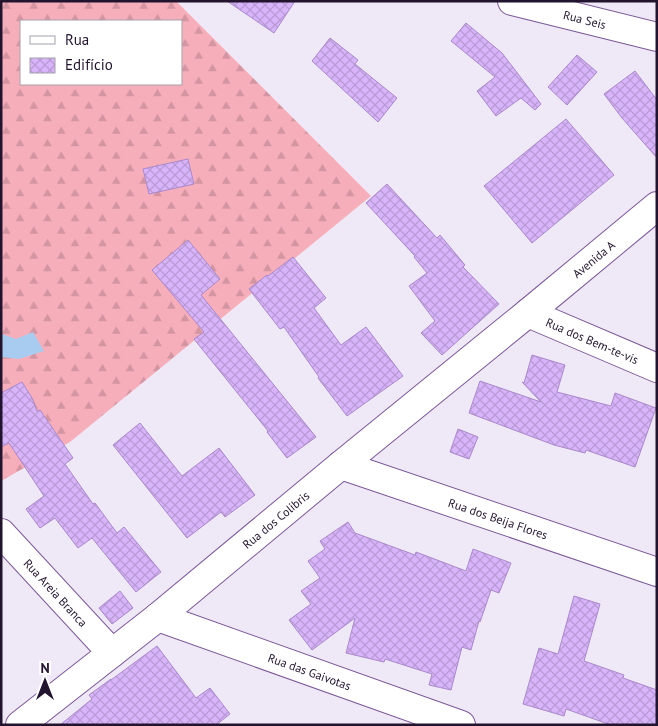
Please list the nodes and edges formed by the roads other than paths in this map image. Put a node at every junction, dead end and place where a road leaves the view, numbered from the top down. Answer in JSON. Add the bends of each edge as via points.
{"nodes":[{"id":1,"x":512,"y":1,"type":"edge"},
{"id":2,"x":657,"y":37,"type":"edge"},
{"id":3,"x":657,"y":206,"type":"edge"},
{"id":4,"x":528,"y":313,"type":"junction"},
{"id":5,"x":657,"y":368,"type":"edge"},
{"id":6,"x":342,"y":464,"type":"junction"},
{"id":7,"x":1,"y":533,"type":"edge"},
{"id":8,"x":657,"y":572,"type":"edge"},
{"id":9,"x":158,"y":617,"type":"junction"},
{"id":10,"x":112,"y":653,"type":"junction"},
{"id":11,"x":20,"y":725,"type":"edge"},
{"id":12,"x":461,"y":725,"type":"edge"}],
"edges":[{"from":1,"to":2,"type":"street","name":"Rua Seis"},
{"from":3,"to":4,"type":"street","name":"Avenida A"},
{"from":4,"to":5,"type":"street","name":"Rua dos Bem-te-vis"},
{"from":4,"to":6,"type":"street","name":"Rua dos Colibris"},
{"from":6,"to":8,"type":"street","name":"Rua dos Beija Flores"},
{"from":6,"to":9,"type":"street","name":"Rua dos Colibris"},
{"from":7,"to":10,"type":"street","name":"Rua Areia Branca"},
{"from":9,"to":10,"type":"street","name":"Rua dos Colibris"},
{"from":9,"to":12,"type":"street","name":"Rua das Gaivotas"},
{"from":10,"to":11,"type":"street","name":"Rua dos Colibris"}]}
